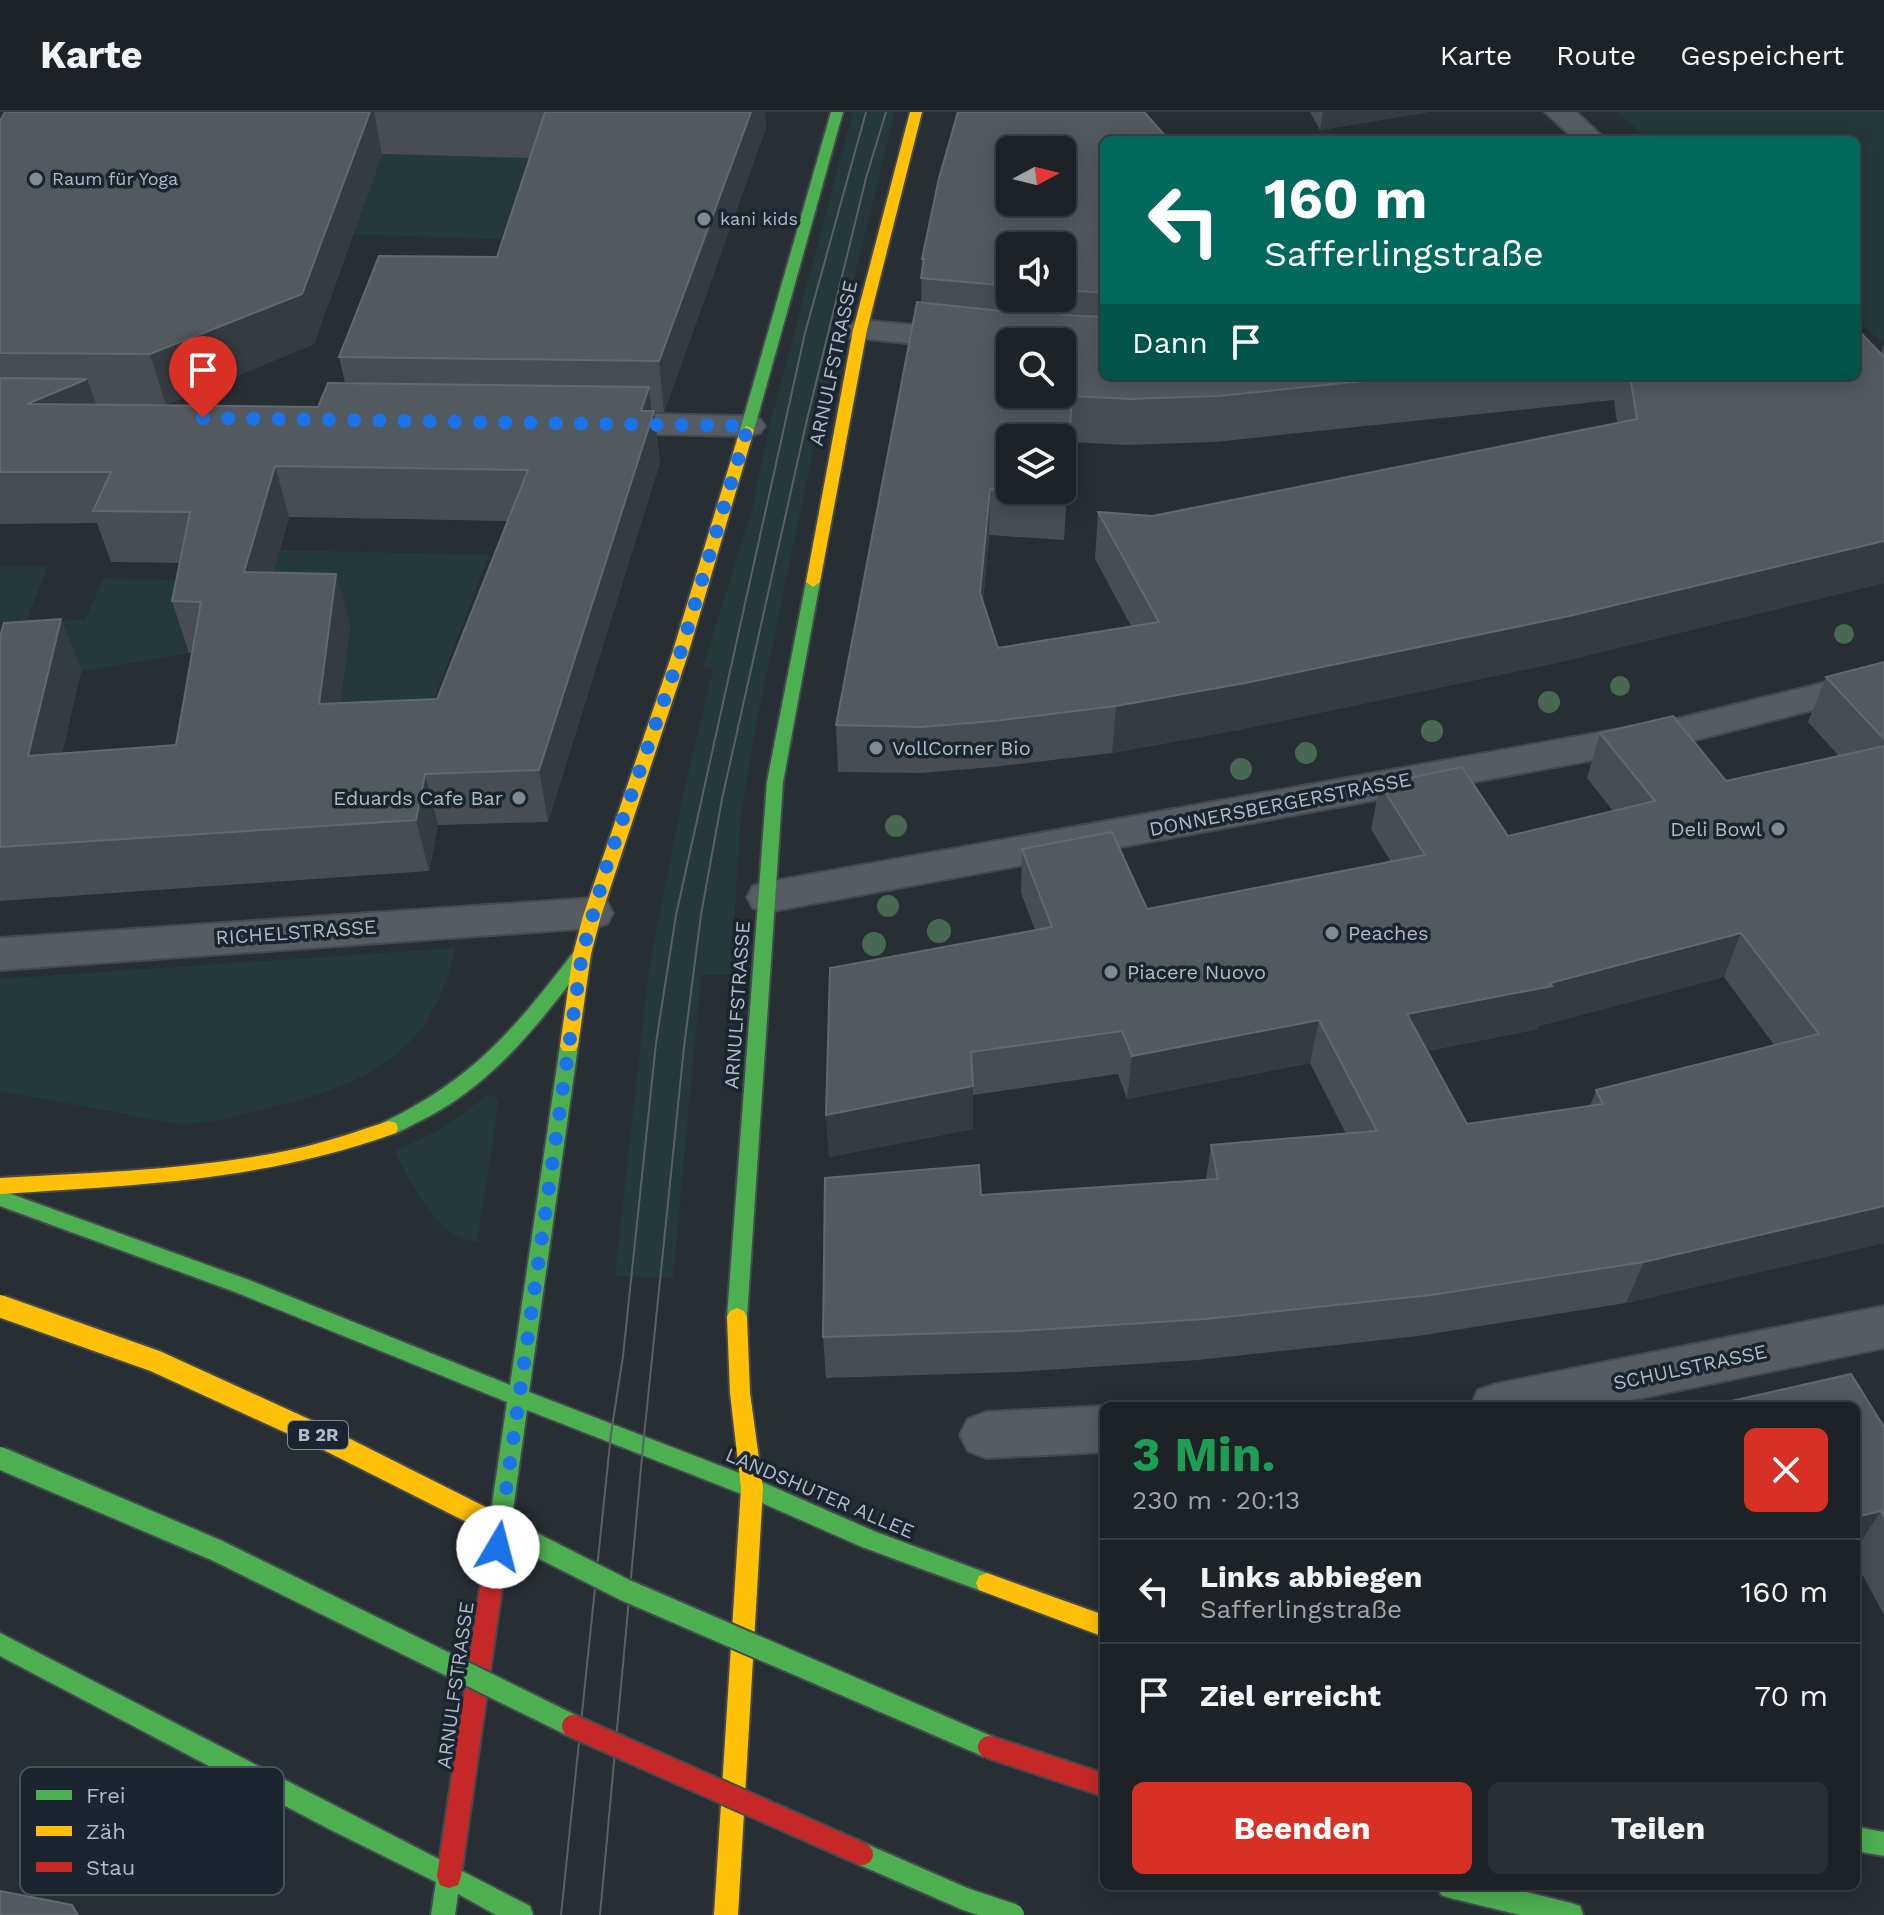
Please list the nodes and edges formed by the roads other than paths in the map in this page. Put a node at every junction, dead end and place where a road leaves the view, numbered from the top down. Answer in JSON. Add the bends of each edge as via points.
{"nodes":[{"id":1,"x":837,"y":112,"type":"edge"},
{"id":2,"x":916,"y":112,"type":"edge"},
{"id":3,"x":1559,"y":112,"type":"edge"},
{"id":4,"x":1587,"y":136,"type":"edge"},
{"id":5,"x":860,"y":330,"type":"junction"},
{"id":6,"x":996,"y":343,"type":"edge"},
{"id":7,"x":561,"y":423,"type":"edge"},
{"id":8,"x":748,"y":426,"type":"junction"},
{"id":9,"x":1884,"y":680,"type":"edge"},
{"id":10,"x":768,"y":897,"type":"junction"},
{"id":11,"x":592,"y":913,"type":"junction"},
{"id":12,"x":0,"y":954,"type":"edge"},
{"id":13,"x":582,"y":954,"type":"junction"},
{"id":14,"x":0,"y":1186,"type":"edge"},
{"id":15,"x":0,"y":1198,"type":"edge"},
{"id":16,"x":0,"y":1306,"type":"edge"},
{"id":17,"x":1884,"y":1327,"type":"edge"},
{"id":18,"x":520,"y":1398,"type":"junction"},
{"id":19,"x":1516,"y":1402,"type":"edge"},
{"id":20,"x":1100,"y":1429,"type":"edge"},
{"id":21,"x":986,"y":1435,"type":"dead end"},
{"id":22,"x":0,"y":1458,"type":"edge"},
{"id":23,"x":752,"y":1488,"type":"junction"},
{"id":24,"x":1100,"y":1625,"type":"edge"},
{"id":25,"x":0,"y":1644,"type":"edge"},
{"id":26,"x":234,"y":1767,"type":"edge"},
{"id":27,"x":1100,"y":1784,"type":"edge"},
{"id":28,"x":284,"y":1793,"type":"edge"},
{"id":29,"x":1860,"y":1840,"type":"edge"},
{"id":30,"x":1884,"y":1844,"type":"edge"},
{"id":31,"x":449,"y":1876,"type":"junction"},
{"id":32,"x":1467,"y":1890,"type":"edge"},
{"id":33,"x":443,"y":1915,"type":"edge"},
{"id":34,"x":521,"y":1915,"type":"edge"},
{"id":35,"x":726,"y":1915,"type":"edge"},
{"id":36,"x":1013,"y":1915,"type":"edge"},
{"id":37,"x":1571,"y":1915,"type":"edge"}],
"edges":[{"from":1,"to":8,"type":"main road","name":"ARNULFSTRASSE"},
{"from":2,"to":5,"type":"main road","name":"ARNULFSTRASSE"},
{"from":3,"to":4,"type":"street"},
{"from":5,"to":6,"type":"street"},
{"from":5,"to":10,"type":"main road","name":"ARNULFSTRASSE","via":[[778,759]]},
{"from":7,"to":8,"type":"street"},
{"from":8,"to":11,"type":"main road","name":"ARNULFSTRASSE","via":[[680,654]]},
{"from":9,"to":10,"type":"street","name":"DONNERSBERGERSTRASSE","via":[[1680,731]]},
{"from":10,"to":23,"type":"main road","name":"ARNULFSTRASSE","via":[[737,1310]]},
{"from":11,"to":12,"type":"street","name":"RICHELSTRASSE"},
{"from":11,"to":13,"type":"main road","name":"ARNULFSTRASSE"},
{"from":13,"to":14,"type":"main road","via":[[508,1050],[469,1085],[433,1110],[371,1136],[239,1165]]},
{"from":13,"to":18,"type":"main road","name":"ARNULFSTRASSE"},
{"from":15,"to":18,"type":"main road","name":"LANDSHUTER ALLEE","via":[[242,1286]]},
{"from":16,"to":27,"type":"main road","number":"B 2R","bridge":true,"via":[[198,1380],[625,1590],[1008,1755]]},
{"from":17,"to":19,"type":"street","name":"SCHULSTRASSE"},
{"from":18,"to":23,"type":"main road","name":"LANDSHUTER ALLEE"},
{"from":18,"to":31,"type":"main road","name":"ARNULFSTRASSE"},
{"from":20,"to":21,"type":"street"},
{"from":22,"to":36,"type":"main road","bridge":true,"via":[[94,1492],[263,1569],[601,1739],[965,1899]]},
{"from":23,"to":24,"type":"main road","name":"LANDSHUTER ALLEE","via":[[870,1540]]},
{"from":23,"to":35,"type":"main road","name":"ARNULFSTRASSE"},
{"from":25,"to":26,"type":"main road"},
{"from":28,"to":31,"type":"main road"},
{"from":29,"to":30,"type":"main road"},
{"from":31,"to":33,"type":"main road","name":"ARNULFSTRASSE"},
{"from":31,"to":34,"type":"main road"},
{"from":32,"to":37,"type":"main road"}]}
